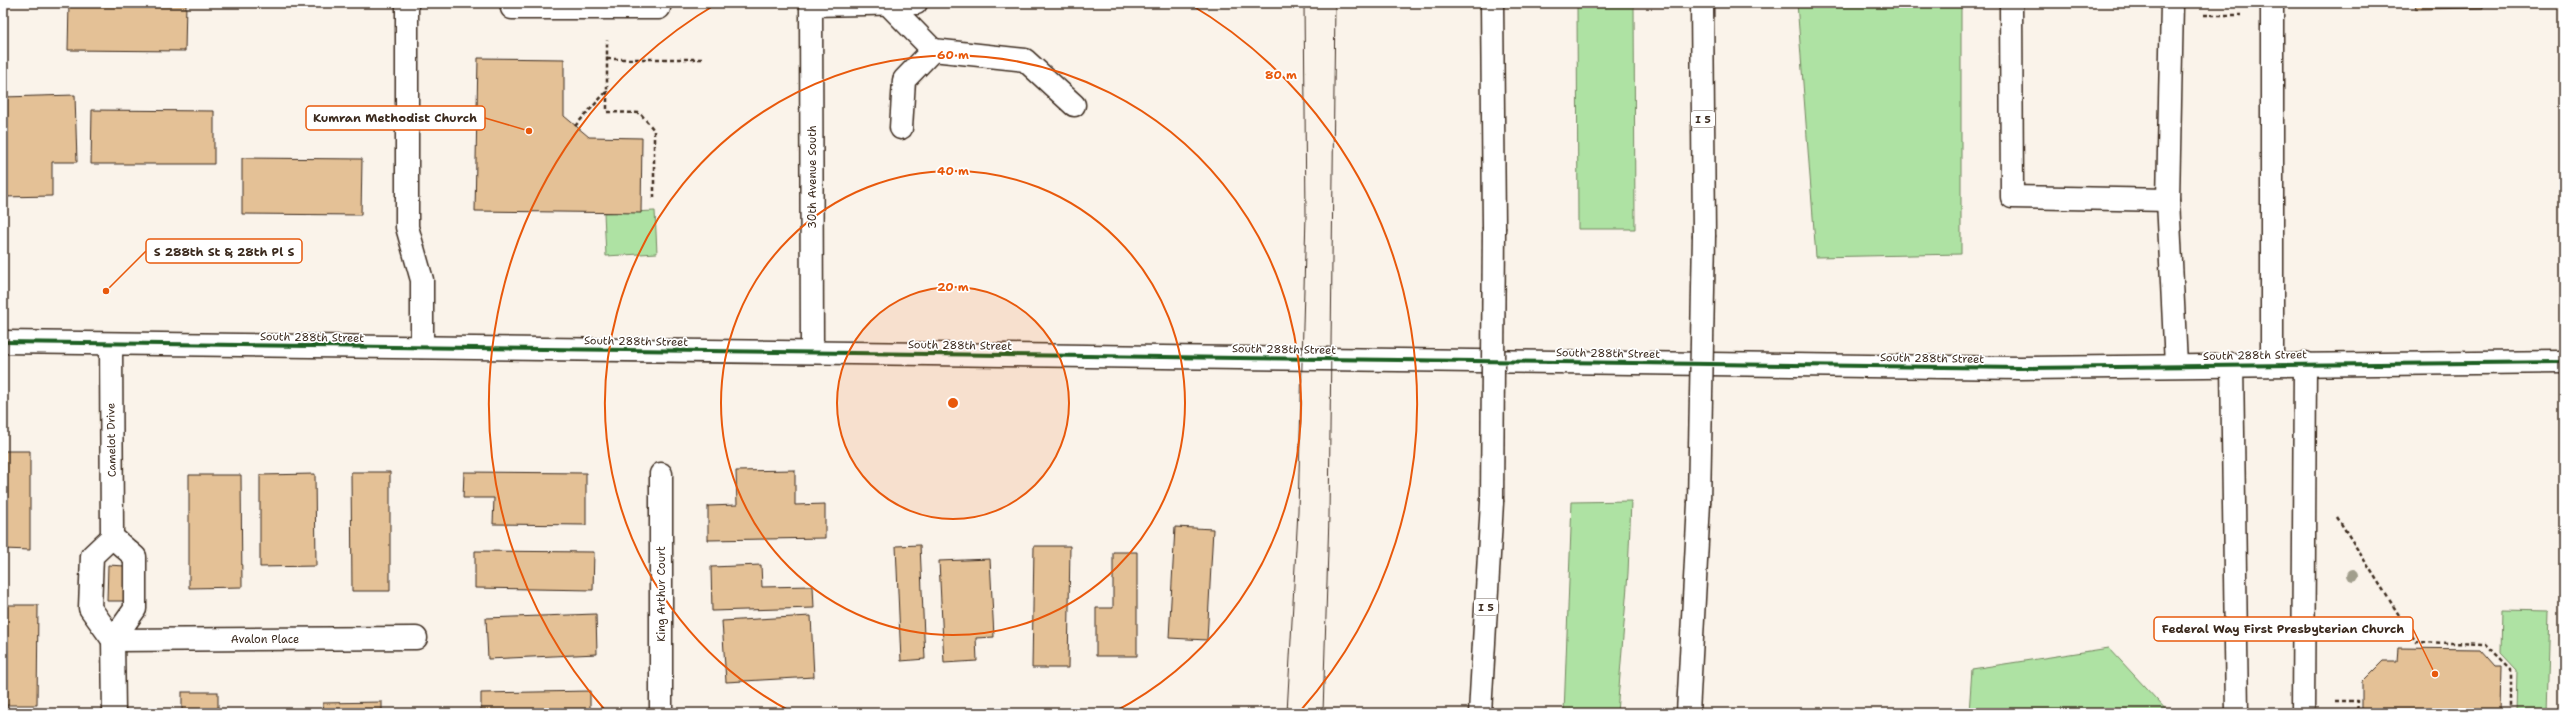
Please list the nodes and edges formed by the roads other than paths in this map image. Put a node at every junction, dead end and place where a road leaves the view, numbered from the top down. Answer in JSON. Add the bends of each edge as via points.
{"nodes":[{"id":1,"x":407,"y":3,"type":"edge"},
{"id":2,"x":512,"y":3,"type":"edge"},
{"id":3,"x":659,"y":3,"type":"edge"},
{"id":4,"x":916,"y":3,"type":"edge"},
{"id":5,"x":1492,"y":3,"type":"edge"},
{"id":6,"x":1702,"y":3,"type":"edge"},
{"id":7,"x":2011,"y":3,"type":"edge"},
{"id":8,"x":811,"y":4,"type":"edge"},
{"id":9,"x":888,"y":4,"type":"edge"},
{"id":10,"x":2172,"y":8,"type":"edge"},
{"id":11,"x":2272,"y":9,"type":"edge"},
{"id":12,"x":933,"y":50,"type":"junction"},
{"id":13,"x":1074,"y":105,"type":"dead end"},
{"id":14,"x":901,"y":128,"type":"dead end"},
{"id":15,"x":2168,"y":200,"type":"junction"},
{"id":16,"x":3,"y":342,"type":"edge"},
{"id":17,"x":111,"y":344,"type":"junction"},
{"id":18,"x":422,"y":347,"type":"junction"},
{"id":19,"x":812,"y":352,"type":"junction"},
{"id":20,"x":2564,"y":362,"type":"edge"},
{"id":21,"x":2304,"y":363,"type":"junction"},
{"id":22,"x":2232,"y":364,"type":"junction"},
{"id":23,"x":2272,"y":364,"type":"junction"},
{"id":24,"x":2176,"y":365,"type":"junction"},
{"id":25,"x":661,"y":474,"type":"dead end"},
{"id":26,"x":112,"y":537,"type":"junction"},
{"id":27,"x":416,"y":638,"type":"dead end"},
{"id":28,"x":114,"y":640,"type":"junction"},
{"id":29,"x":114,"y":713,"type":"edge"},
{"id":30,"x":662,"y":713,"type":"edge"},
{"id":31,"x":1480,"y":713,"type":"edge"},
{"id":32,"x":1688,"y":713,"type":"edge"},
{"id":33,"x":2237,"y":713,"type":"edge"},
{"id":34,"x":2303,"y":713,"type":"edge"}],
"edges":[{"from":1,"to":18,"type":"main road","via":[[407,227],[422,280]]},
{"from":2,"to":3,"type":"main road","via":[[512,8],[607,8],[659,8]]},
{"from":4,"to":9,"type":"main road"},
{"from":5,"to":31,"type":"main road","number":"I 5","bridge":true,"via":[[1492,502]]},
{"from":6,"to":32,"type":"main road","number":"I 5","bridge":true,"via":[[1704,235],[1699,503]]},
{"from":7,"to":15,"type":"main road","via":[[2012,197]]},
{"from":8,"to":9,"type":"main road"},
{"from":8,"to":19,"type":"main road","name":"30th Avenue South"},
{"from":9,"to":12,"type":"main road"},
{"from":10,"to":15,"type":"main road"},
{"from":11,"to":23,"type":"main road"},
{"from":12,"to":13,"type":"main road","via":[[1025,60]]},
{"from":12,"to":14,"type":"main road","via":[[904,80]]},
{"from":15,"to":24,"type":"main road"},
{"from":16,"to":17,"type":"main road","name":"South 288th Street"},
{"from":17,"to":18,"type":"main road","name":"South 288th Street"},
{"from":17,"to":26,"type":"main road","name":"Camelot Drive"},
{"from":18,"to":19,"type":"main road","name":"South 288th Street"},
{"from":19,"to":24,"type":"main road","name":"South 288th Street","via":[[2020,368]]},
{"from":20,"to":21,"type":"main road","name":"South 288th Street"},
{"from":21,"to":23,"type":"main road","name":"South 288th Street"},
{"from":21,"to":34,"type":"main road"},
{"from":22,"to":23,"type":"main road","name":"South 288th Street"},
{"from":22,"to":24,"type":"main road","name":"South 288th Street"},
{"from":22,"to":33,"type":"main road"},
{"from":25,"to":30,"type":"main road","name":"King Arthur Court"},
{"from":26,"to":28,"type":"main road","via":[[92,556],[90,608]]},
{"from":26,"to":28,"type":"main road","via":[[135,557],[135,609]]},
{"from":27,"to":28,"type":"main road","name":"Avalon Place"},
{"from":28,"to":29,"type":"main road"}]}
